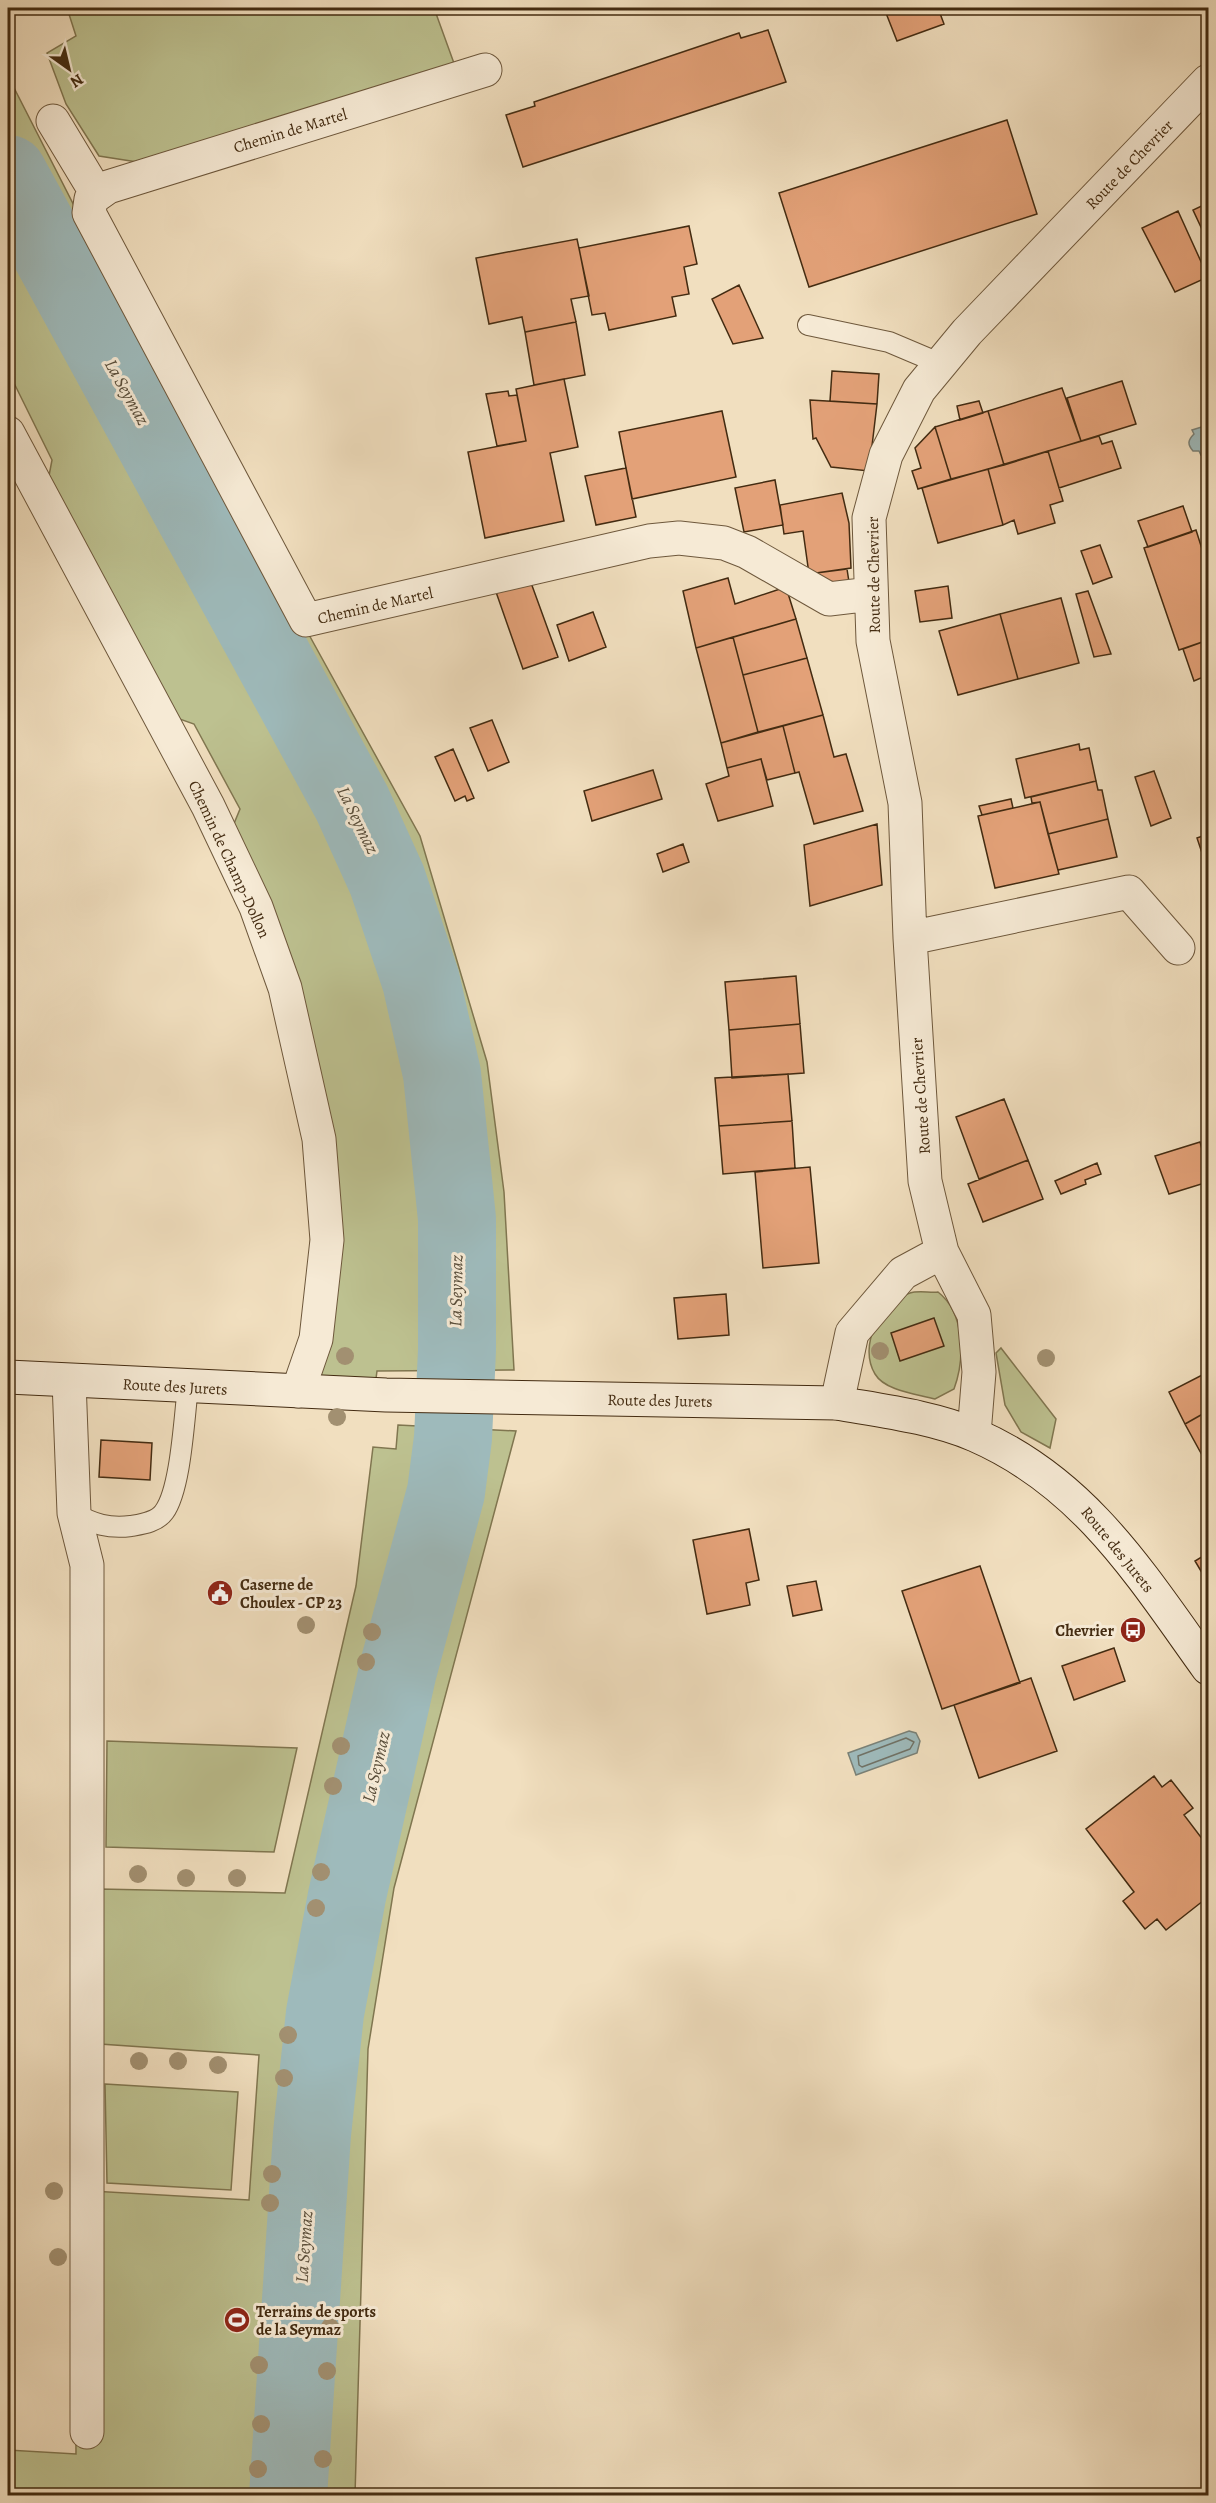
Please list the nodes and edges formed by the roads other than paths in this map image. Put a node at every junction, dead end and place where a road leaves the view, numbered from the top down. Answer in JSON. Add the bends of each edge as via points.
{"nodes":[{"id":1,"x":484,"y":70,"type":"dead end"},
{"id":2,"x":1209,"y":81,"type":"edge"},
{"id":3,"x":53,"y":121,"type":"dead end"},
{"id":4,"x":97,"y":194,"type":"junction"},
{"id":5,"x":808,"y":325,"type":"dead end"},
{"id":6,"x":941,"y":364,"type":"junction"},
{"id":7,"x":8,"y":434,"type":"edge"},
{"id":8,"x":871,"y":594,"type":"junction"},
{"id":9,"x":910,"y":938,"type":"junction"},
{"id":10,"x":1178,"y":948,"type":"dead end"},
{"id":11,"x":942,"y":1252,"type":"junction"},
{"id":12,"x":8,"y":1377,"type":"edge"},
{"id":13,"x":69,"y":1381,"type":"junction"},
{"id":14,"x":188,"y":1387,"type":"junction"},
{"id":15,"x":298,"y":1391,"type":"junction"},
{"id":16,"x":837,"y":1403,"type":"junction"},
{"id":17,"x":974,"y":1434,"type":"junction"},
{"id":18,"x":74,"y":1513,"type":"junction"},
{"id":19,"x":1209,"y":1668,"type":"edge"},
{"id":20,"x":87,"y":2432,"type":"dead end"}],
"edges":[{"from":1,"to":4,"type":"street","name":"Chemin de Martel","via":[[108,187]]},
{"from":2,"to":6,"type":"street","name":"Route de Chevrier","via":[[967,332]]},
{"from":3,"to":4,"type":"street"},
{"from":4,"to":8,"type":"street","name":"Chemin de Martel","via":[[91,200],[89,213],[306,620],[649,541],[679,538],[701,538],[747,552],[829,599]]},
{"from":5,"to":6,"type":"lane","via":[[889,342]]},
{"from":6,"to":8,"type":"street","name":"Route de Chevrier","via":[[919,390],[886,455],[869,518]]},
{"from":7,"to":15,"type":"street","name":"Chemin de Champ-Dollon","via":[[208,806],[256,907],[285,988],[319,1139],[327,1240],[316,1339]]},
{"from":8,"to":9,"type":"street","name":"Route de Chevrier","via":[[873,641],[905,803]]},
{"from":9,"to":10,"type":"street","via":[[1129,891]]},
{"from":9,"to":11,"type":"street","name":"Route de Chevrier","via":[[926,1181]]},
{"from":11,"to":16,"type":"street","via":[[903,1273],[852,1333]]},
{"from":11,"to":17,"type":"street","name":"Route de Chevrier","via":[[974,1315],[978,1372]]},
{"from":12,"to":13,"type":"street","name":"Route des Jurets"},
{"from":13,"to":14,"type":"street","name":"Route des Jurets"},
{"from":13,"to":18,"type":"street"},
{"from":14,"to":15,"type":"street","name":"Route des Jurets"},
{"from":14,"to":18,"type":"lane","via":[[173,1496],[163,1514],[147,1523],[123,1527],[95,1525]]},
{"from":15,"to":16,"type":"street","name":"Route des Jurets"},
{"from":16,"to":17,"type":"street","name":"Route des Jurets","via":[[906,1415]]},
{"from":17,"to":19,"type":"street","name":"Route des Jurets","via":[[1051,1478],[1082,1505],[1124,1552]]},
{"from":18,"to":20,"type":"street","via":[[87,1564]]}]}
